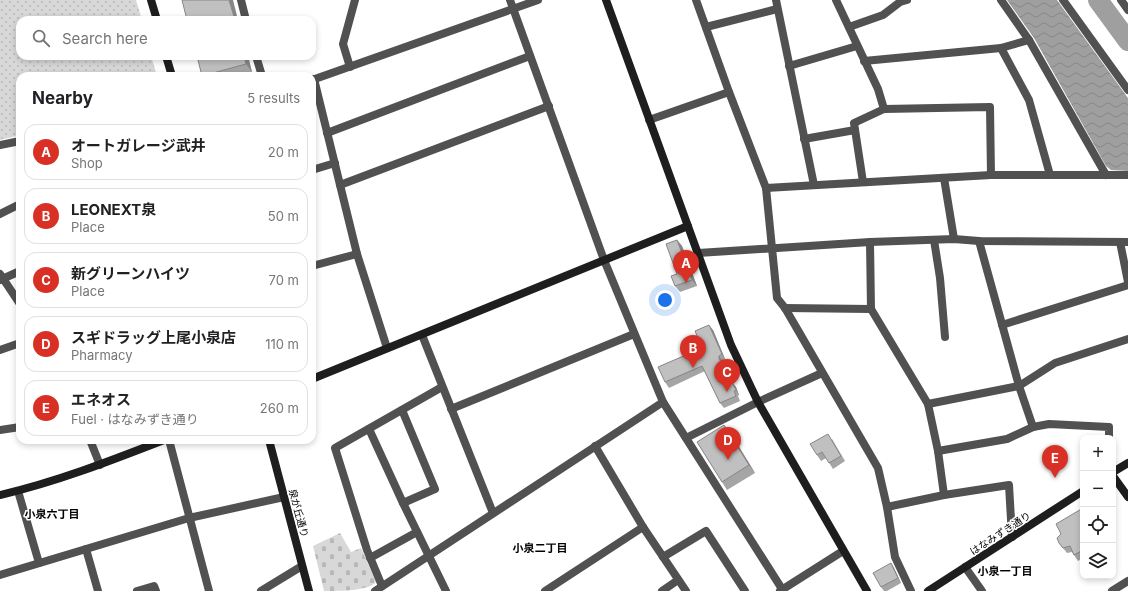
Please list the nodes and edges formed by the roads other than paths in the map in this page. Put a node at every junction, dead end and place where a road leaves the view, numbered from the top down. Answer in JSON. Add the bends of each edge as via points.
{"nodes":[{"id":1,"x":151,"y":0,"type":"edge"},
{"id":2,"x":241,"y":0,"type":"edge"},
{"id":3,"x":355,"y":0,"type":"edge"},
{"id":4,"x":510,"y":0,"type":"edge"},
{"id":5,"x":538,"y":0,"type":"edge"},
{"id":6,"x":606,"y":0,"type":"edge"},
{"id":7,"x":698,"y":0,"type":"edge"},
{"id":8,"x":776,"y":0,"type":"edge"},
{"id":9,"x":836,"y":0,"type":"edge"},
{"id":10,"x":907,"y":0,"type":"edge"},
{"id":11,"x":1001,"y":0,"type":"edge"},
{"id":12,"x":1064,"y":0,"type":"edge"},
{"id":13,"x":1121,"y":0,"type":"edge"},
{"id":14,"x":513,"y":9,"type":"junction"},
{"id":15,"x":778,"y":9,"type":"junction"},
{"id":16,"x":1128,"y":10,"type":"edge"},
{"id":17,"x":156,"y":16,"type":"edge"},
{"id":18,"x":245,"y":16,"type":"edge"},
{"id":19,"x":706,"y":27,"type":"junction"},
{"id":20,"x":849,"y":27,"type":"junction"},
{"id":21,"x":1029,"y":40,"type":"junction"},
{"id":22,"x":857,"y":46,"type":"junction"},
{"id":23,"x":1001,"y":48,"type":"junction"},
{"id":24,"x":530,"y":56,"type":"junction"},
{"id":25,"x":167,"y":60,"type":"edge"},
{"id":26,"x":257,"y":60,"type":"edge"},
{"id":27,"x":864,"y":61,"type":"junction"},
{"id":28,"x":789,"y":66,"type":"junction"},
{"id":29,"x":350,"y":67,"type":"junction"},
{"id":30,"x":171,"y":72,"type":"edge"},
{"id":31,"x":261,"y":72,"type":"edge"},
{"id":32,"x":316,"y":79,"type":"edge"},
{"id":33,"x":1128,"y":90,"type":"edge"},
{"id":34,"x":316,"y":91,"type":"edge"},
{"id":35,"x":729,"y":92,"type":"junction"},
{"id":36,"x":549,"y":106,"type":"junction"},
{"id":37,"x":884,"y":109,"type":"junction"},
{"id":38,"x":649,"y":120,"type":"junction"},
{"id":39,"x":855,"y":130,"type":"junction"},
{"id":40,"x":327,"y":133,"type":"junction"},
{"id":41,"x":804,"y":139,"type":"junction"},
{"id":42,"x":16,"y":142,"type":"edge"},
{"id":43,"x":0,"y":145,"type":"edge"},
{"id":44,"x":335,"y":163,"type":"junction"},
{"id":45,"x":316,"y":169,"type":"edge"},
{"id":46,"x":991,"y":175,"type":"junction"},
{"id":47,"x":1050,"y":175,"type":"junction"},
{"id":48,"x":1106,"y":175,"type":"junction"},
{"id":49,"x":1128,"y":175,"type":"edge"},
{"id":50,"x":944,"y":178,"type":"junction"},
{"id":51,"x":863,"y":182,"type":"junction"},
{"id":52,"x":340,"y":185,"type":"junction"},
{"id":53,"x":814,"y":185,"type":"junction"},
{"id":54,"x":766,"y":188,"type":"junction"},
{"id":55,"x":16,"y":206,"type":"edge"},
{"id":56,"x":0,"y":214,"type":"edge"},
{"id":57,"x":688,"y":226,"type":"junction"},
{"id":58,"x":954,"y":239,"type":"junction"},
{"id":59,"x":934,"y":240,"type":"junction"},
{"id":60,"x":979,"y":240,"type":"junction"},
{"id":61,"x":870,"y":242,"type":"junction"},
{"id":62,"x":1124,"y":242,"type":"edge"},
{"id":63,"x":772,"y":247,"type":"junction"},
{"id":64,"x":698,"y":253,"type":"junction"},
{"id":65,"x":357,"y":254,"type":"junction"},
{"id":66,"x":604,"y":260,"type":"junction"},
{"id":67,"x":316,"y":265,"type":"edge"},
{"id":68,"x":16,"y":272,"type":"edge"},
{"id":69,"x":1,"y":277,"type":"edge"},
{"id":70,"x":1128,"y":283,"type":"edge"},
{"id":71,"x":16,"y":298,"type":"edge"},
{"id":72,"x":785,"y":308,"type":"junction"},
{"id":73,"x":871,"y":309,"type":"junction"},
{"id":74,"x":1002,"y":325,"type":"junction"},
{"id":75,"x":634,"y":334,"type":"junction"},
{"id":76,"x":422,"y":335,"type":"junction"},
{"id":77,"x":945,"y":337,"type":"dead end"},
{"id":78,"x":1128,"y":339,"type":"edge"},
{"id":79,"x":16,"y":344,"type":"edge"},
{"id":80,"x":387,"y":348,"type":"junction"},
{"id":81,"x":0,"y":350,"type":"edge"},
{"id":82,"x":822,"y":373,"type":"junction"},
{"id":83,"x":316,"y":377,"type":"edge"},
{"id":84,"x":1019,"y":386,"type":"junction"},
{"id":85,"x":442,"y":387,"type":"junction"},
{"id":86,"x":663,"y":402,"type":"junction"},
{"id":87,"x":758,"y":402,"type":"junction"},
{"id":88,"x":928,"y":404,"type":"junction"},
{"id":89,"x":451,"y":409,"type":"junction"},
{"id":90,"x":402,"y":410,"type":"junction"},
{"id":91,"x":1033,"y":427,"type":"junction"},
{"id":92,"x":16,"y":428,"type":"edge"},
{"id":93,"x":369,"y":428,"type":"junction"},
{"id":94,"x":0,"y":430,"type":"edge"},
{"id":95,"x":1109,"y":435,"type":"edge"},
{"id":96,"x":686,"y":438,"type":"junction"},
{"id":97,"x":92,"y":444,"type":"edge"},
{"id":98,"x":154,"y":444,"type":"edge"},
{"id":99,"x":170,"y":444,"type":"edge"},
{"id":100,"x":270,"y":444,"type":"edge"},
{"id":101,"x":595,"y":446,"type":"junction"},
{"id":102,"x":938,"y":451,"type":"junction"},
{"id":103,"x":1128,"y":463,"type":"edge"},
{"id":104,"x":100,"y":465,"type":"junction"},
{"id":105,"x":1115,"y":471,"type":"edge"},
{"id":106,"x":1116,"y":480,"type":"edge"},
{"id":107,"x":18,"y":491,"type":"junction"},
{"id":108,"x":1080,"y":493,"type":"edge"},
{"id":109,"x":0,"y":495,"type":"edge"},
{"id":110,"x":944,"y":495,"type":"junction"},
{"id":111,"x":284,"y":497,"type":"junction"},
{"id":112,"x":1128,"y":497,"type":"edge"},
{"id":113,"x":403,"y":503,"type":"junction"},
{"id":114,"x":887,"y":507,"type":"junction"},
{"id":115,"x":493,"y":513,"type":"junction"},
{"id":116,"x":190,"y":518,"type":"junction"},
{"id":117,"x":643,"y":528,"type":"junction"},
{"id":118,"x":417,"y":532,"type":"junction"},
{"id":119,"x":1012,"y":537,"type":"junction"},
{"id":120,"x":86,"y":549,"type":"junction"},
{"id":121,"x":843,"y":551,"type":"junction"},
{"id":122,"x":428,"y":555,"type":"junction"},
{"id":123,"x":663,"y":557,"type":"junction"},
{"id":124,"x":370,"y":558,"type":"junction"},
{"id":125,"x":39,"y":563,"type":"junction"},
{"id":126,"x":302,"y":566,"type":"junction"},
{"id":127,"x":966,"y":567,"type":"junction"},
{"id":128,"x":0,"y":575,"type":"edge"},
{"id":129,"x":678,"y":580,"type":"junction"},
{"id":130,"x":1128,"y":581,"type":"edge"},
{"id":131,"x":378,"y":589,"type":"edge"},
{"id":132,"x":781,"y":590,"type":"edge"},
{"id":133,"x":98,"y":591,"type":"edge"},
{"id":134,"x":137,"y":591,"type":"edge"},
{"id":135,"x":156,"y":591,"type":"edge"},
{"id":136,"x":209,"y":591,"type":"edge"},
{"id":137,"x":261,"y":591,"type":"edge"},
{"id":138,"x":309,"y":591,"type":"edge"},
{"id":139,"x":446,"y":591,"type":"edge"},
{"id":140,"x":545,"y":591,"type":"edge"},
{"id":141,"x":662,"y":591,"type":"edge"},
{"id":142,"x":686,"y":591,"type":"edge"},
{"id":143,"x":745,"y":591,"type":"edge"},
{"id":144,"x":867,"y":591,"type":"edge"},
{"id":145,"x":912,"y":591,"type":"edge"},
{"id":146,"x":928,"y":591,"type":"edge"},
{"id":147,"x":982,"y":591,"type":"edge"},
{"id":148,"x":1112,"y":591,"type":"edge"}],
"edges":[{"from":1,"to":17,"type":"street"},
{"from":2,"to":18,"type":"street"},
{"from":3,"to":29,"type":"street","via":[[343,44]]},
{"from":4,"to":14,"type":"street"},
{"from":5,"to":14,"type":"street"},
{"from":6,"to":38,"type":"street"},
{"from":7,"to":19,"type":"street"},
{"from":8,"to":15,"type":"street"},
{"from":9,"to":20,"type":"street"},
{"from":10,"to":20,"type":"street","via":[[900,2],[883,15]]},
{"from":11,"to":21,"type":"street"},
{"from":12,"to":33,"type":"street"},
{"from":13,"to":16,"type":"street"},
{"from":14,"to":24,"type":"street"},
{"from":14,"to":29,"type":"street"},
{"from":15,"to":19,"type":"street"},
{"from":15,"to":28,"type":"street"},
{"from":19,"to":35,"type":"street"},
{"from":20,"to":22,"type":"street"},
{"from":21,"to":23,"type":"street"},
{"from":21,"to":48,"type":"street"},
{"from":22,"to":27,"type":"street"},
{"from":22,"to":28,"type":"street"},
{"from":23,"to":27,"type":"street"},
{"from":23,"to":47,"type":"street","via":[[1029,100]]},
{"from":24,"to":36,"type":"street"},
{"from":24,"to":40,"type":"street"},
{"from":25,"to":30,"type":"street"},
{"from":26,"to":31,"type":"street"},
{"from":27,"to":37,"type":"street","via":[[878,88]]},
{"from":28,"to":41,"type":"street"},
{"from":29,"to":32,"type":"street"},
{"from":34,"to":40,"type":"street"},
{"from":35,"to":38,"type":"street"},
{"from":35,"to":54,"type":"street"},
{"from":36,"to":52,"type":"street"},
{"from":36,"to":66,"type":"street"},
{"from":37,"to":39,"type":"street","via":[[854,123]]},
{"from":37,"to":46,"type":"street","via":[[990,107]]},
{"from":38,"to":57,"type":"street"},
{"from":39,"to":41,"type":"street"},
{"from":39,"to":51,"type":"street"},
{"from":40,"to":44,"type":"street"},
{"from":41,"to":53,"type":"street"},
{"from":42,"to":43,"type":"street"},
{"from":44,"to":45,"type":"street"},
{"from":44,"to":52,"type":"street"},
{"from":46,"to":47,"type":"street"},
{"from":46,"to":50,"type":"street"},
{"from":47,"to":48,"type":"street"},
{"from":48,"to":49,"type":"street"},
{"from":50,"to":51,"type":"street"},
{"from":50,"to":58,"type":"street"},
{"from":51,"to":53,"type":"street"},
{"from":52,"to":65,"type":"street"},
{"from":53,"to":54,"type":"street"},
{"from":54,"to":63,"type":"street"},
{"from":55,"to":56,"type":"street"},
{"from":57,"to":64,"type":"street"},
{"from":57,"to":66,"type":"street"},
{"from":58,"to":59,"type":"street"},
{"from":58,"to":60,"type":"street"},
{"from":59,"to":61,"type":"street"},
{"from":59,"to":77,"type":"street"},
{"from":60,"to":62,"type":"street"},
{"from":60,"to":74,"type":"street"},
{"from":61,"to":63,"type":"street"},
{"from":61,"to":73,"type":"street"},
{"from":62,"to":70,"type":"street"},
{"from":63,"to":64,"type":"street"},
{"from":63,"to":72,"type":"street","via":[[777,298]]},
{"from":64,"to":87,"type":"street","via":[[731,345]]},
{"from":65,"to":67,"type":"street"},
{"from":65,"to":80,"type":"street"},
{"from":66,"to":75,"type":"street"},
{"from":66,"to":76,"type":"street"},
{"from":68,"to":69,"type":"street"},
{"from":69,"to":71,"type":"street"},
{"from":70,"to":74,"type":"street"},
{"from":72,"to":73,"type":"street"},
{"from":72,"to":82,"type":"street"},
{"from":73,"to":88,"type":"street"},
{"from":74,"to":84,"type":"street"},
{"from":75,"to":86,"type":"street"},
{"from":75,"to":89,"type":"street"},
{"from":76,"to":80,"type":"street"},
{"from":76,"to":85,"type":"street"},
{"from":78,"to":84,"type":"street","via":[[1055,363]]},
{"from":79,"to":81,"type":"street"},
{"from":80,"to":83,"type":"street"},
{"from":82,"to":87,"type":"street"},
{"from":82,"to":114,"type":"street","via":[[878,468]]},
{"from":84,"to":88,"type":"street"},
{"from":84,"to":91,"type":"street"},
{"from":85,"to":89,"type":"street"},
{"from":85,"to":90,"type":"street"},
{"from":86,"to":96,"type":"street"},
{"from":86,"to":101,"type":"street"},
{"from":87,"to":96,"type":"street"},
{"from":87,"to":121,"type":"street"},
{"from":88,"to":102,"type":"street"},
{"from":89,"to":115,"type":"street"},
{"from":90,"to":93,"type":"street"},
{"from":90,"to":113,"type":"street","via":[[435,489]]},
{"from":91,"to":95,"type":"street","via":[[1049,424],[1109,427]]},
{"from":91,"to":102,"type":"street","via":[[1007,439]]},
{"from":92,"to":94,"type":"street"},
{"from":93,"to":113,"type":"street"},
{"from":93,"to":124,"type":"street","via":[[335,448]]},
{"from":96,"to":132,"type":"street"},
{"from":97,"to":104,"type":"street"},
{"from":98,"to":104,"type":"street"},
{"from":99,"to":116,"type":"street"},
{"from":100,"to":111,"type":"street","name":"泉が丘通り"},
{"from":101,"to":115,"type":"street"},
{"from":101,"to":117,"type":"street"},
{"from":102,"to":110,"type":"street"},
{"from":103,"to":105,"type":"street"},
{"from":104,"to":107,"type":"street"},
{"from":106,"to":112,"type":"street"},
{"from":107,"to":109,"type":"street"},
{"from":107,"to":125,"type":"street"},
{"from":108,"to":119,"type":"street","name":"はなみずき通り"},
{"from":110,"to":114,"type":"street"},
{"from":110,"to":119,"type":"street","via":[[1009,485]]},
{"from":111,"to":116,"type":"street"},
{"from":111,"to":126,"type":"street","name":"泉が丘通り"},
{"from":113,"to":118,"type":"street"},
{"from":114,"to":145,"type":"street","via":[[895,557]]},
{"from":115,"to":122,"type":"street"},
{"from":116,"to":120,"type":"street"},
{"from":116,"to":136,"type":"street"},
{"from":117,"to":123,"type":"street"},
{"from":117,"to":140,"type":"street"},
{"from":118,"to":122,"type":"street"},
{"from":118,"to":124,"type":"street"},
{"from":119,"to":127,"type":"street","name":"はなみずき通り"},
{"from":120,"to":125,"type":"street"},
{"from":120,"to":133,"type":"street"},
{"from":121,"to":132,"type":"street"},
{"from":121,"to":144,"type":"street"},
{"from":122,"to":131,"type":"street"},
{"from":122,"to":139,"type":"street"},
{"from":123,"to":129,"type":"street"},
{"from":123,"to":143,"type":"street","via":[[706,531]]},
{"from":124,"to":131,"type":"street"},
{"from":125,"to":128,"type":"street"},
{"from":126,"to":137,"type":"street"},
{"from":126,"to":138,"type":"street","name":"泉が丘通り"},
{"from":127,"to":146,"type":"street","name":"はなみずき通り"},
{"from":127,"to":147,"type":"street"},
{"from":129,"to":141,"type":"street"},
{"from":129,"to":142,"type":"street"},
{"from":130,"to":148,"type":"street"},
{"from":134,"to":135,"type":"street","via":[[154,586]]}]}
